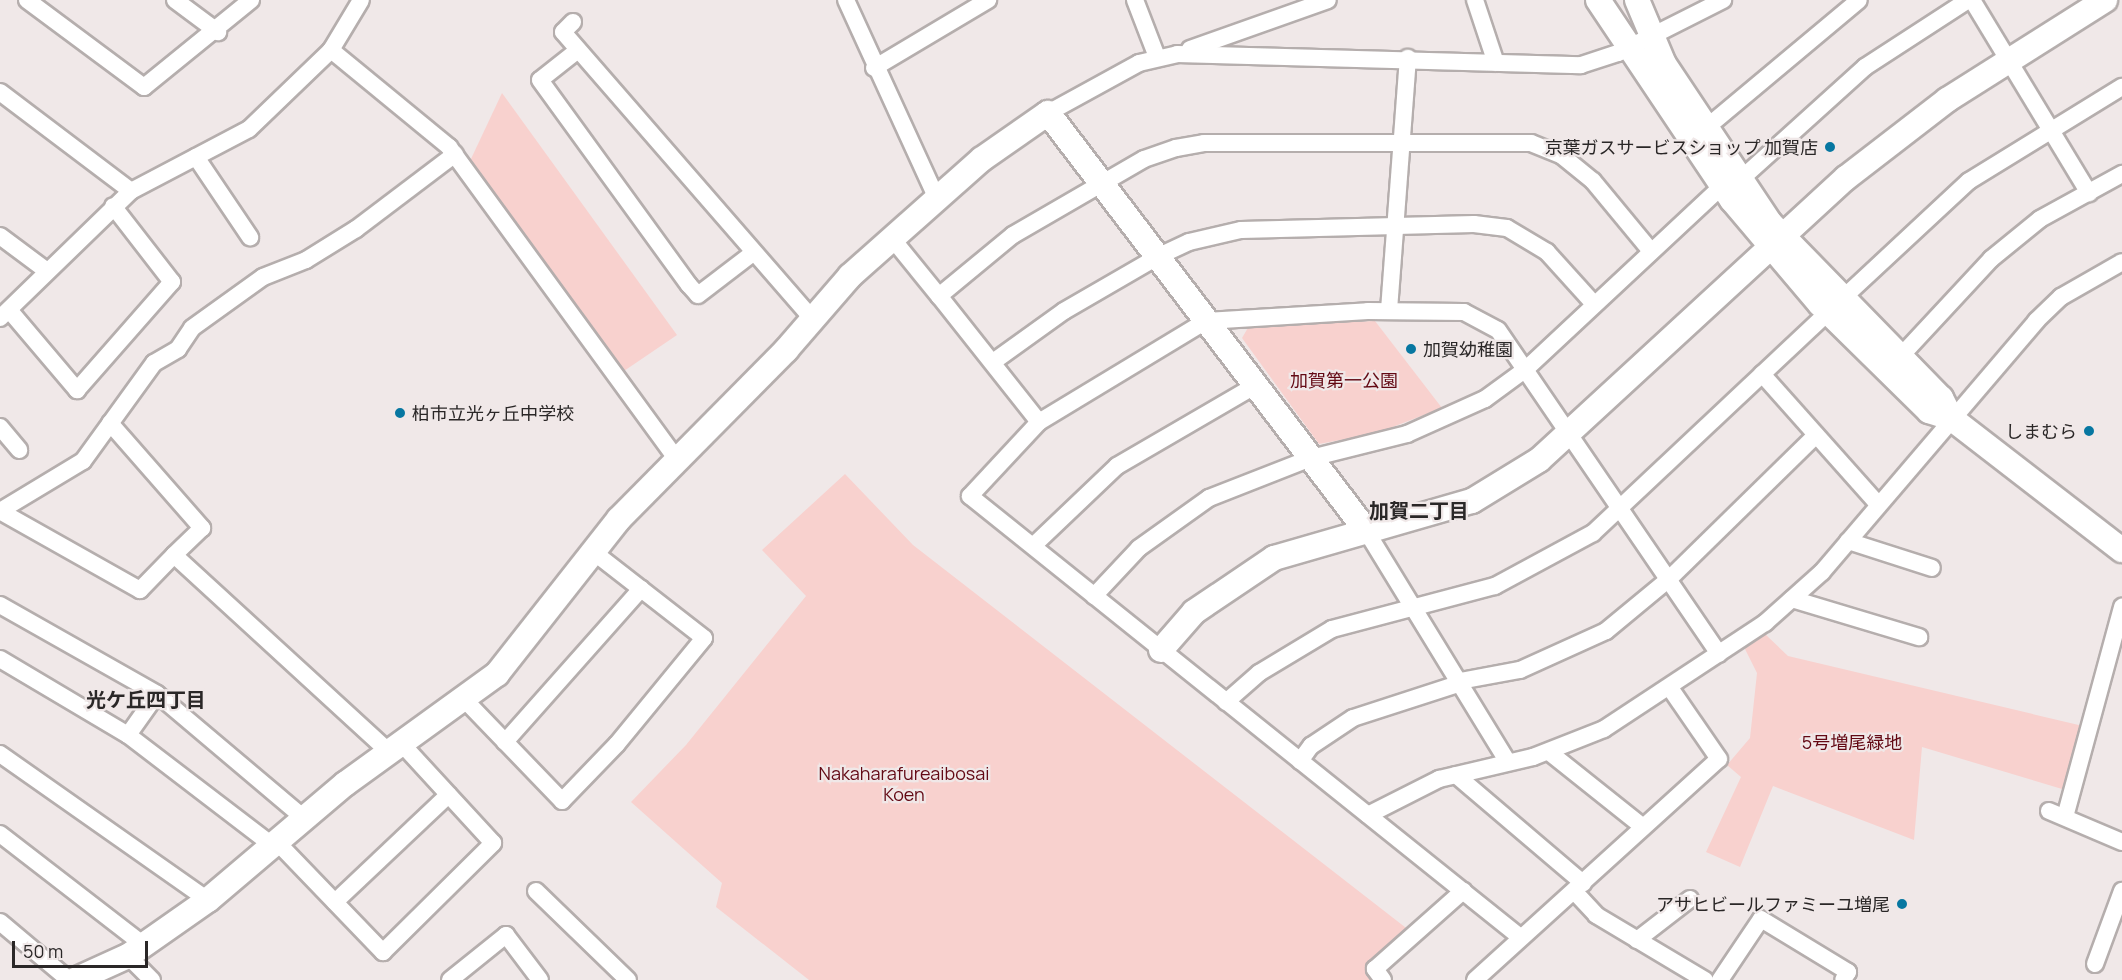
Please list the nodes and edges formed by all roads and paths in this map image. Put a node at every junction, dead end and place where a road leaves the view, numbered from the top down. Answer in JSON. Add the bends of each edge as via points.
{"nodes":[{"id":1,"x":27,"y":0,"type":"edge"},
{"id":2,"x":175,"y":0,"type":"edge"},
{"id":3,"x":251,"y":0,"type":"edge"},
{"id":4,"x":361,"y":0,"type":"edge"},
{"id":5,"x":846,"y":0,"type":"edge"},
{"id":6,"x":988,"y":0,"type":"edge"},
{"id":7,"x":1136,"y":0,"type":"edge"},
{"id":8,"x":1328,"y":0,"type":"edge"},
{"id":9,"x":1475,"y":0,"type":"edge"},
{"id":10,"x":1598,"y":0,"type":"edge"},
{"id":11,"x":1637,"y":0,"type":"edge"},
{"id":12,"x":1723,"y":0,"type":"edge"},
{"id":13,"x":1859,"y":0,"type":"edge"},
{"id":14,"x":1970,"y":0,"type":"edge"},
{"id":15,"x":2105,"y":0,"type":"edge"},
{"id":16,"x":573,"y":22,"type":"dead end"},
{"id":17,"x":218,"y":32,"type":"junction"},
{"id":18,"x":1652,"y":35,"type":"junction"},
{"id":19,"x":1630,"y":47,"type":"junction"},
{"id":20,"x":331,"y":50,"type":"junction"},
{"id":21,"x":578,"y":50,"type":"junction"},
{"id":22,"x":1177,"y":54,"type":"junction"},
{"id":23,"x":1157,"y":57,"type":"junction"},
{"id":24,"x":1408,"y":58,"type":"junction"},
{"id":25,"x":2008,"y":59,"type":"junction"},
{"id":26,"x":1496,"y":63,"type":"junction"},
{"id":27,"x":874,"y":68,"type":"junction"},
{"id":28,"x":2122,"y":87,"type":"edge"},
{"id":29,"x":0,"y":92,"type":"edge"},
{"id":30,"x":1048,"y":113,"type":"junction"},
{"id":31,"x":1706,"y":128,"type":"junction"},
{"id":32,"x":2052,"y":128,"type":"junction"},
{"id":33,"x":1402,"y":141,"type":"junction"},
{"id":34,"x":454,"y":154,"type":"junction"},
{"id":35,"x":196,"y":157,"type":"junction"},
{"id":36,"x":2121,"y":176,"type":"edge"},
{"id":37,"x":1101,"y":183,"type":"junction"},
{"id":38,"x":1731,"y":183,"type":"junction"},
{"id":39,"x":131,"y":191,"type":"junction"},
{"id":40,"x":2089,"y":193,"type":"junction"},
{"id":41,"x":936,"y":197,"type":"junction"},
{"id":42,"x":113,"y":206,"type":"junction"},
{"id":43,"x":1394,"y":227,"type":"junction"},
{"id":44,"x":0,"y":236,"type":"edge"},
{"id":45,"x":250,"y":237,"type":"dead end"},
{"id":46,"x":891,"y":237,"type":"junction"},
{"id":47,"x":1779,"y":244,"type":"junction"},
{"id":48,"x":1652,"y":251,"type":"junction"},
{"id":49,"x":753,"y":253,"type":"junction"},
{"id":50,"x":1160,"y":256,"type":"junction"},
{"id":51,"x":2122,"y":262,"type":"edge"},
{"id":52,"x":47,"y":271,"type":"junction"},
{"id":53,"x":939,"y":296,"type":"junction"},
{"id":54,"x":1594,"y":304,"type":"junction"},
{"id":55,"x":1835,"y":305,"type":"junction"},
{"id":56,"x":1389,"y":310,"type":"junction"},
{"id":57,"x":5,"y":315,"type":"edge"},
{"id":58,"x":812,"y":318,"type":"junction"},
{"id":59,"x":1206,"y":321,"type":"junction"},
{"id":60,"x":1900,"y":357,"type":"junction"},
{"id":61,"x":993,"y":362,"type":"junction"},
{"id":62,"x":1526,"y":369,"type":"junction"},
{"id":63,"x":1762,"y":374,"type":"junction"},
{"id":64,"x":1256,"y":385,"type":"junction"},
{"id":65,"x":1951,"y":418,"type":"junction"},
{"id":66,"x":1039,"y":422,"type":"junction"},
{"id":67,"x":110,"y":423,"type":"junction"},
{"id":68,"x":0,"y":427,"type":"edge"},
{"id":69,"x":1571,"y":434,"type":"junction"},
{"id":70,"x":1816,"y":435,"type":"junction"},
{"id":71,"x":19,"y":450,"type":"dead end"},
{"id":72,"x":675,"y":457,"type":"junction"},
{"id":73,"x":1311,"y":458,"type":"junction"},
{"id":74,"x":1878,"y":504,"type":"junction"},
{"id":75,"x":1620,"y":509,"type":"junction"},
{"id":76,"x":0,"y":511,"type":"edge"},
{"id":77,"x":1365,"y":529,"type":"junction"},
{"id":78,"x":1848,"y":541,"type":"junction"},
{"id":79,"x":1033,"y":546,"type":"junction"},
{"id":80,"x":2122,"y":550,"type":"edge"},
{"id":81,"x":595,"y":553,"type":"junction"},
{"id":82,"x":174,"y":555,"type":"junction"},
{"id":83,"x":1932,"y":568,"type":"dead end"},
{"id":84,"x":1670,"y":578,"type":"junction"},
{"id":85,"x":641,"y":589,"type":"junction"},
{"id":86,"x":1094,"y":596,"type":"junction"},
{"id":87,"x":1791,"y":600,"type":"junction"},
{"id":88,"x":0,"y":605,"type":"edge"},
{"id":89,"x":1414,"y":607,"type":"junction"},
{"id":90,"x":2122,"y":607,"type":"edge"},
{"id":91,"x":1919,"y":637,"type":"dead end"},
{"id":92,"x":1161,"y":650,"type":"junction"},
{"id":93,"x":1719,"y":654,"type":"junction"},
{"id":94,"x":0,"y":660,"type":"edge"},
{"id":95,"x":1460,"y":682,"type":"junction"},
{"id":96,"x":1670,"y":688,"type":"junction"},
{"id":97,"x":158,"y":694,"type":"junction"},
{"id":98,"x":463,"y":698,"type":"junction"},
{"id":99,"x":1226,"y":702,"type":"junction"},
{"id":100,"x":128,"y":735,"type":"junction"},
{"id":101,"x":506,"y":742,"type":"junction"},
{"id":102,"x":394,"y":747,"type":"junction"},
{"id":103,"x":1549,"y":752,"type":"junction"},
{"id":104,"x":0,"y":754,"type":"edge"},
{"id":105,"x":1300,"y":761,"type":"junction"},
{"id":106,"x":1508,"y":762,"type":"junction"},
{"id":107,"x":1456,"y":775,"type":"junction"},
{"id":108,"x":448,"y":795,"type":"junction"},
{"id":109,"x":1368,"y":815,"type":"junction"},
{"id":110,"x":305,"y":819,"type":"junction"},
{"id":111,"x":1643,"y":827,"type":"junction"},
{"id":112,"x":0,"y":834,"type":"edge"},
{"id":113,"x":2122,"y":842,"type":"edge"},
{"id":114,"x":275,"y":844,"type":"junction"},
{"id":115,"x":1578,"y":887,"type":"junction"},
{"id":116,"x":537,"y":891,"type":"dead end"},
{"id":117,"x":1463,"y":891,"type":"junction"},
{"id":118,"x":2122,"y":891,"type":"edge"},
{"id":119,"x":1690,"y":899,"type":"dead end"},
{"id":120,"x":208,"y":900,"type":"junction"},
{"id":121,"x":335,"y":902,"type":"junction"},
{"id":122,"x":0,"y":922,"type":"edge"},
{"id":123,"x":1520,"y":937,"type":"junction"},
{"id":124,"x":1637,"y":940,"type":"junction"},
{"id":125,"x":136,"y":951,"type":"junction"},
{"id":126,"x":2095,"y":964,"type":"dead end"},
{"id":127,"x":69,"y":980,"type":"edge"},
{"id":128,"x":75,"y":980,"type":"edge"},
{"id":129,"x":152,"y":980,"type":"edge"},
{"id":130,"x":450,"y":980,"type":"edge"},
{"id":131,"x":540,"y":980,"type":"edge"},
{"id":132,"x":628,"y":980,"type":"edge"},
{"id":133,"x":1383,"y":980,"type":"edge"},
{"id":134,"x":1475,"y":980,"type":"edge"},
{"id":135,"x":1705,"y":980,"type":"edge"},
{"id":136,"x":1720,"y":980,"type":"edge"},
{"id":137,"x":1843,"y":980,"type":"edge"}],
"edges":[{"from":1,"to":17,"type":"street","via":[[144,87]]},
{"from":2,"to":17,"type":"street"},
{"from":3,"to":17,"type":"street"},
{"from":4,"to":20,"type":"street"},
{"from":5,"to":27,"type":"street"},
{"from":6,"to":27,"type":"street"},
{"from":7,"to":23,"type":"street"},
{"from":8,"to":22,"type":"street"},
{"from":9,"to":26,"type":"street"},
{"from":10,"to":19,"type":"street"},
{"from":11,"to":18,"type":"street"},
{"from":12,"to":18,"type":"street"},
{"from":13,"to":31,"type":"street"},
{"from":14,"to":25,"type":"street"},
{"from":14,"to":38,"type":"street","via":[[1865,67]]},
{"from":15,"to":25,"type":"street"},
{"from":16,"to":21,"type":"street","via":[[563,32]]},
{"from":18,"to":19,"type":"street"},
{"from":18,"to":31,"type":"street"},
{"from":19,"to":26,"type":"street","via":[[1581,65]]},
{"from":19,"to":38,"type":"street"},
{"from":20,"to":34,"type":"street"},
{"from":20,"to":35,"type":"street","via":[[249,129]]},
{"from":21,"to":49,"type":"street"},
{"from":21,"to":49,"type":"street","via":[[540,80],[698,296]]},
{"from":22,"to":23,"type":"street"},
{"from":22,"to":24,"type":"street"},
{"from":23,"to":30,"type":"street"},
{"from":24,"to":26,"type":"street"},
{"from":24,"to":33,"type":"street"},
{"from":25,"to":32,"type":"street"},
{"from":25,"to":47,"type":"street","via":[[1846,178]]},
{"from":27,"to":41,"type":"street"},
{"from":28,"to":32,"type":"street"},
{"from":29,"to":39,"type":"street"},
{"from":30,"to":37,"type":"street"},
{"from":30,"to":41,"type":"street"},
{"from":31,"to":38,"type":"street"},
{"from":32,"to":40,"type":"street"},
{"from":32,"to":55,"type":"street","via":[[1969,182]]},
{"from":33,"to":37,"type":"street","via":[[1204,143],[1144,159]]},
{"from":33,"to":43,"type":"street"},
{"from":33,"to":48,"type":"street","via":[[1531,143],[1561,155],[1593,181]]},
{"from":34,"to":67,"type":"street","via":[[356,229],[306,260],[263,277],[192,328],[178,349],[154,363]]},
{"from":34,"to":72,"type":"street"},
{"from":35,"to":39,"type":"street"},
{"from":35,"to":45,"type":"street"},
{"from":36,"to":40,"type":"street"},
{"from":37,"to":50,"type":"street"},
{"from":37,"to":53,"type":"street","via":[[1012,235]]},
{"from":38,"to":47,"type":"street"},
{"from":38,"to":48,"type":"street"},
{"from":39,"to":42,"type":"street"},
{"from":40,"to":60,"type":"street","via":[[2040,219],[1991,260]]},
{"from":41,"to":46,"type":"street"},
{"from":42,"to":52,"type":"street"},
{"from":42,"to":57,"type":"street","via":[[172,282],[77,390]]},
{"from":43,"to":50,"type":"street","via":[[1241,230],[1190,242]]},
{"from":43,"to":54,"type":"street","via":[[1508,228],[1547,252]]},
{"from":43,"to":56,"type":"street"},
{"from":44,"to":52,"type":"street"},
{"from":46,"to":53,"type":"street"},
{"from":46,"to":58,"type":"street"},
{"from":47,"to":55,"type":"street"},
{"from":47,"to":69,"type":"street"},
{"from":48,"to":54,"type":"street"},
{"from":49,"to":58,"type":"street"},
{"from":50,"to":59,"type":"street"},
{"from":50,"to":61,"type":"street","via":[[1064,311]]},
{"from":51,"to":65,"type":"street","via":[[2053,305]]},
{"from":52,"to":57,"type":"street"},
{"from":53,"to":61,"type":"street"},
{"from":54,"to":62,"type":"street"},
{"from":55,"to":60,"type":"street"},
{"from":55,"to":63,"type":"street"},
{"from":55,"to":65,"type":"street","via":[[1929,411]]},
{"from":56,"to":59,"type":"street"},
{"from":56,"to":62,"type":"street","via":[[1464,312],[1498,330]]},
{"from":58,"to":72,"type":"street"},
{"from":59,"to":64,"type":"street"},
{"from":59,"to":66,"type":"street"},
{"from":60,"to":65,"type":"street","via":[[1941,398]]},
{"from":61,"to":66,"type":"street"},
{"from":62,"to":69,"type":"street"},
{"from":62,"to":73,"type":"street","via":[[1441,422]]},
{"from":63,"to":70,"type":"street"},
{"from":63,"to":75,"type":"street"},
{"from":64,"to":73,"type":"street"},
{"from":64,"to":79,"type":"street","via":[[1117,466]]},
{"from":65,"to":74,"type":"street"},
{"from":65,"to":80,"type":"street"},
{"from":66,"to":79,"type":"street","via":[[970,495]]},
{"from":67,"to":76,"type":"street","via":[[83,461]]},
{"from":67,"to":82,"type":"street","via":[[202,528]]},
{"from":68,"to":71,"type":"street"},
{"from":69,"to":75,"type":"street"},
{"from":69,"to":77,"type":"street","via":[[1506,483],[1472,501]]},
{"from":70,"to":74,"type":"street"},
{"from":70,"to":84,"type":"street"},
{"from":72,"to":81,"type":"street"},
{"from":73,"to":77,"type":"street"},
{"from":73,"to":86,"type":"street","via":[[1209,498],[1139,548]]},
{"from":74,"to":78,"type":"street"},
{"from":75,"to":84,"type":"street"},
{"from":75,"to":89,"type":"street","via":[[1593,533],[1523,574]]},
{"from":76,"to":82,"type":"street","via":[[140,590]]},
{"from":77,"to":89,"type":"street"},
{"from":77,"to":92,"type":"street","via":[[1299,548],[1250,571],[1194,612]]},
{"from":78,"to":83,"type":"street"},
{"from":78,"to":87,"type":"street"},
{"from":79,"to":86,"type":"street"},
{"from":81,"to":85,"type":"street"},
{"from":81,"to":98,"type":"street","via":[[516,657]]},
{"from":82,"to":102,"type":"street"},
{"from":84,"to":93,"type":"street"},
{"from":84,"to":95,"type":"street","via":[[1581,645],[1520,670]]},
{"from":85,"to":101,"type":"street"},
{"from":85,"to":101,"type":"street","via":[[704,638],[617,744],[562,801]]},
{"from":86,"to":92,"type":"street"},
{"from":87,"to":91,"type":"street"},
{"from":87,"to":93,"type":"street"},
{"from":88,"to":97,"type":"street"},
{"from":89,"to":95,"type":"street"},
{"from":89,"to":99,"type":"street","via":[[1332,629],[1268,666]]},
{"from":90,"to":113,"type":"street","via":[[2057,814]]},
{"from":92,"to":99,"type":"street"},
{"from":93,"to":96,"type":"street"},
{"from":94,"to":100,"type":"street"},
{"from":95,"to":105,"type":"street","via":[[1353,718],[1311,746]]},
{"from":95,"to":106,"type":"street"},
{"from":96,"to":103,"type":"street","via":[[1604,729]]},
{"from":96,"to":111,"type":"street","via":[[1719,759]]},
{"from":97,"to":100,"type":"street"},
{"from":97,"to":110,"type":"street"},
{"from":98,"to":101,"type":"street"},
{"from":98,"to":102,"type":"street"},
{"from":99,"to":105,"type":"street"},
{"from":100,"to":114,"type":"street"},
{"from":102,"to":108,"type":"street"},
{"from":102,"to":110,"type":"street"},
{"from":103,"to":106,"type":"street"},
{"from":103,"to":111,"type":"street"},
{"from":104,"to":120,"type":"street"},
{"from":105,"to":109,"type":"street"},
{"from":106,"to":107,"type":"street"},
{"from":107,"to":109,"type":"street","via":[[1394,798]]},
{"from":107,"to":115,"type":"street"},
{"from":108,"to":121,"type":"street"},
{"from":108,"to":121,"type":"street","via":[[493,843],[383,952]]},
{"from":109,"to":117,"type":"street"},
{"from":110,"to":114,"type":"street"},
{"from":111,"to":115,"type":"street"},
{"from":112,"to":125,"type":"street"},
{"from":114,"to":120,"type":"street"},
{"from":114,"to":121,"type":"street"},
{"from":115,"to":123,"type":"street"},
{"from":115,"to":124,"type":"street","via":[[1596,915]]},
{"from":116,"to":132,"type":"street"},
{"from":117,"to":123,"type":"street"},
{"from":117,"to":133,"type":"street","via":[[1375,969]]},
{"from":118,"to":126,"type":"street"},
{"from":119,"to":124,"type":"street"},
{"from":120,"to":125,"type":"street"},
{"from":122,"to":127,"type":"street"},
{"from":123,"to":134,"type":"street"},
{"from":124,"to":135,"type":"street"},
{"from":125,"to":128,"type":"street"},
{"from":125,"to":129,"type":"street"},
{"from":130,"to":131,"type":"street","via":[[506,935]]},
{"from":136,"to":137,"type":"street","via":[[1761,919],[1848,972]]}]}
